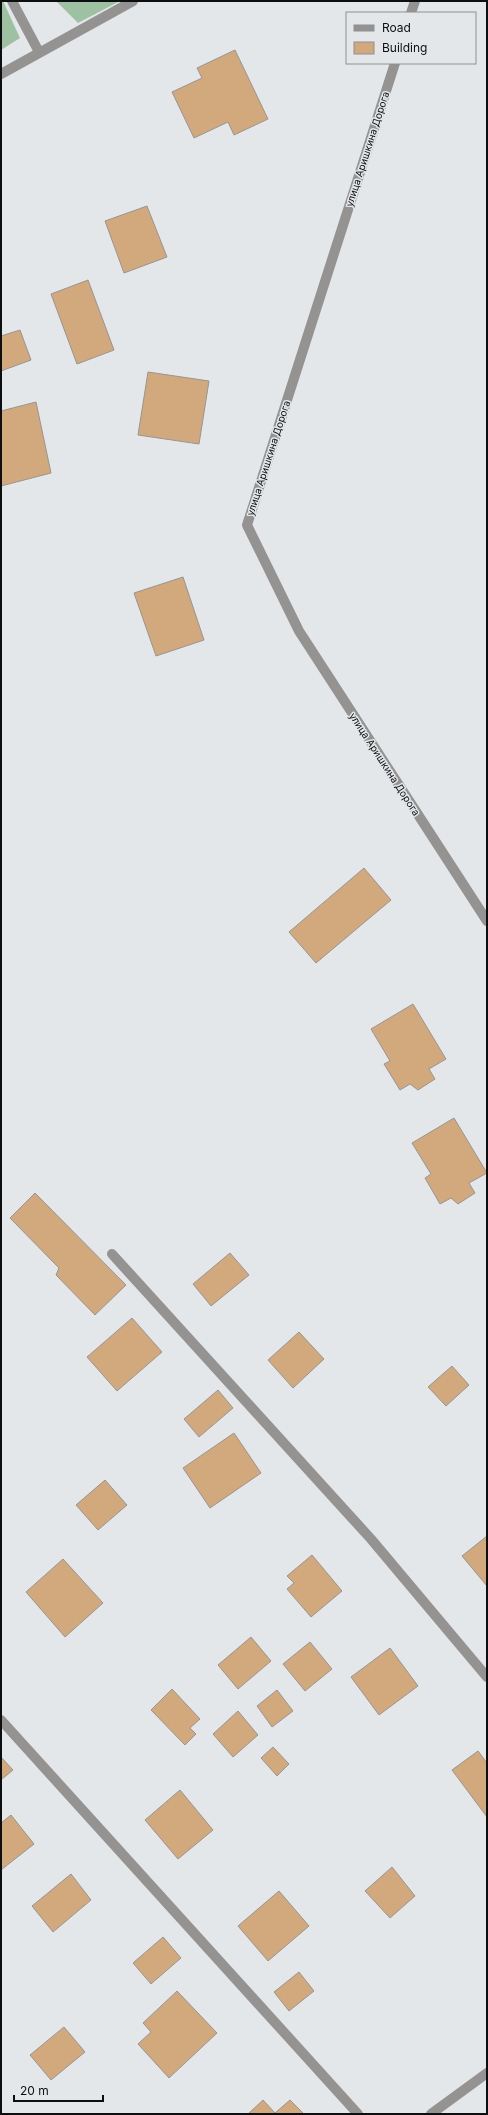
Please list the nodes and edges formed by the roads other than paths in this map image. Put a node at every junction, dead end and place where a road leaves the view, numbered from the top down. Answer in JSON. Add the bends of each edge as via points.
{"nodes":[{"id":1,"x":12,"y":1,"type":"edge"},
{"id":2,"x":133,"y":1,"type":"edge"},
{"id":3,"x":415,"y":1,"type":"edge"},
{"id":4,"x":411,"y":12,"type":"edge"},
{"id":5,"x":39,"y":52,"type":"junction"},
{"id":6,"x":395,"y":64,"type":"edge"},
{"id":7,"x":1,"y":74,"type":"edge"},
{"id":8,"x":487,"y":921,"type":"edge"},
{"id":9,"x":112,"y":1254,"type":"dead end"},
{"id":10,"x":487,"y":1677,"type":"edge"},
{"id":11,"x":1,"y":1720,"type":"edge"},
{"id":12,"x":487,"y":2073,"type":"edge"},
{"id":13,"x":358,"y":2114,"type":"edge"},
{"id":14,"x":431,"y":2114,"type":"edge"}],
"edges":[{"from":1,"to":5,"type":"street"},
{"from":2,"to":5,"type":"street"},
{"from":3,"to":4,"type":"street"},
{"from":5,"to":7,"type":"street"},
{"from":6,"to":8,"type":"street","name":"улица Аришкина Дорога","via":[[247,525],[299,632]]},
{"from":9,"to":10,"type":"street","via":[[371,1539]]},
{"from":11,"to":13,"type":"street"},
{"from":12,"to":14,"type":"street"}]}
